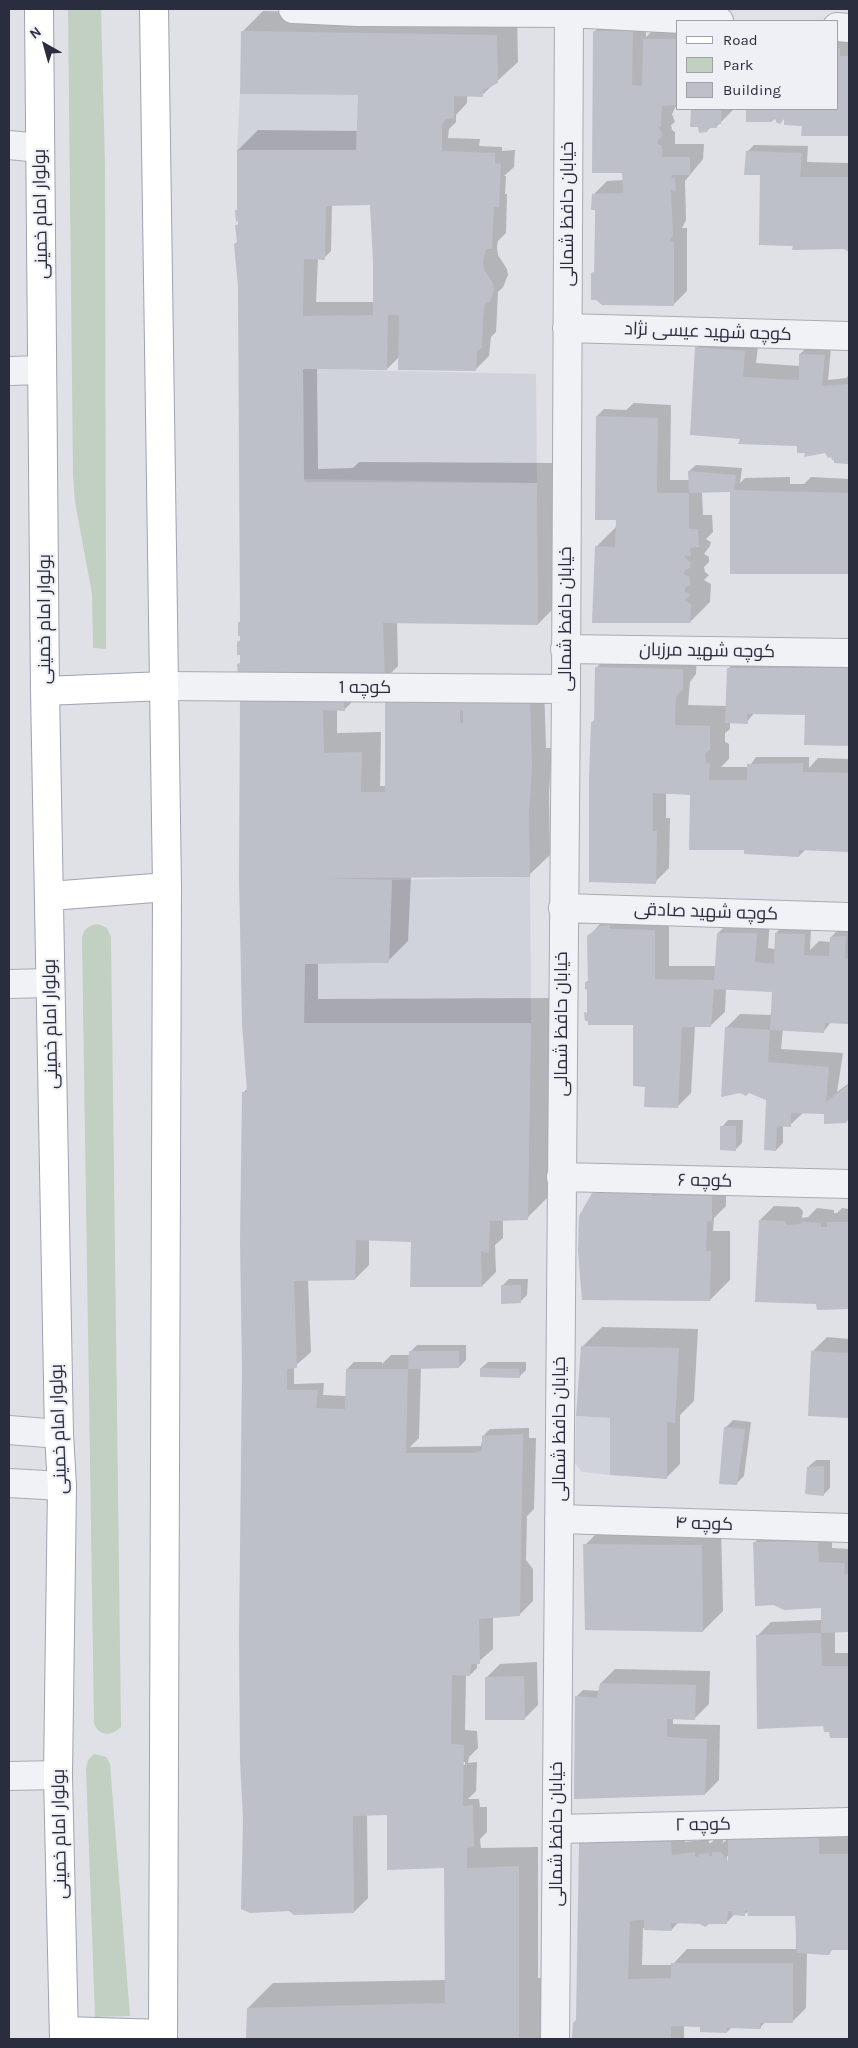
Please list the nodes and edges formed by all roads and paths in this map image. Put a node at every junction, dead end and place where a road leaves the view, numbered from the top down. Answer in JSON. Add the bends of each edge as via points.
{"nodes":[{"id":1,"x":39,"y":9,"type":"edge"},
{"id":2,"x":154,"y":9,"type":"edge"},
{"id":3,"x":292,"y":9,"type":"edge"},
{"id":4,"x":569,"y":11,"type":"edge"},
{"id":5,"x":704,"y":20,"type":"edge"},
{"id":6,"x":9,"y":145,"type":"edge"},
{"id":7,"x":40,"y":148,"type":"junction"},
{"id":8,"x":567,"y":328,"type":"junction"},
{"id":9,"x":849,"y":336,"type":"edge"},
{"id":10,"x":9,"y":370,"type":"edge"},
{"id":11,"x":42,"y":370,"type":"junction"},
{"id":12,"x":565,"y":649,"type":"junction"},
{"id":13,"x":849,"y":653,"type":"edge"},
{"id":14,"x":164,"y":686,"type":"junction"},
{"id":15,"x":566,"y":689,"type":"junction"},
{"id":16,"x":45,"y":691,"type":"junction"},
{"id":17,"x":167,"y":887,"type":"junction"},
{"id":18,"x":50,"y":896,"type":"junction"},
{"id":19,"x":563,"y":908,"type":"junction"},
{"id":20,"x":849,"y":917,"type":"edge"},
{"id":21,"x":50,"y":983,"type":"junction"},
{"id":22,"x":9,"y":984,"type":"edge"},
{"id":23,"x":561,"y":1177,"type":"junction"},
{"id":24,"x":849,"y":1184,"type":"edge"},
{"id":25,"x":9,"y":1430,"type":"edge"},
{"id":26,"x":59,"y":1434,"type":"junction"},
{"id":27,"x":9,"y":1483,"type":"edge"},
{"id":28,"x":62,"y":1486,"type":"junction"},
{"id":29,"x":559,"y":1519,"type":"junction"},
{"id":30,"x":849,"y":1528,"type":"edge"},
{"id":31,"x":9,"y":1776,"type":"edge"},
{"id":32,"x":58,"y":1776,"type":"junction"},
{"id":33,"x":849,"y":1822,"type":"edge"},
{"id":34,"x":557,"y":1828,"type":"junction"},
{"id":35,"x":64,"y":2035,"type":"edge"},
{"id":36,"x":163,"y":2036,"type":"edge"},
{"id":37,"x":555,"y":2039,"type":"edge"}],
"edges":[{"from":1,"to":7,"type":"main road","name":"بولوار امام خمینی"},
{"from":2,"to":14,"type":"main road"},
{"from":3,"to":4,"type":"street","via":[[358,12]]},
{"from":4,"to":5,"type":"street"},
{"from":4,"to":8,"type":"street","name":"خیابان حافظ شمالی"},
{"from":6,"to":7,"type":"street"},
{"from":7,"to":11,"type":"main road","name":"بولوار امام خمینی"},
{"from":8,"to":9,"type":"street","name":"کوچه شهید عیسی نژاد"},
{"from":8,"to":12,"type":"street","name":"خیابان حافظ شمالی"},
{"from":10,"to":11,"type":"street"},
{"from":11,"to":16,"type":"main road","name":"بولوار امام خمینی"},
{"from":12,"to":13,"type":"street","name":"کوچه شهید مرزبان"},
{"from":12,"to":15,"type":"street","name":"خیابان حافظ شمالی"},
{"from":14,"to":15,"type":"street","name":"کوچه 1"},
{"from":14,"to":16,"type":"main road"},
{"from":14,"to":17,"type":"main road"},
{"from":15,"to":19,"type":"street","name":"خیابان حافظ شمالی"},
{"from":16,"to":18,"type":"main road","name":"بولوار امام خمینی"},
{"from":17,"to":18,"type":"main road"},
{"from":17,"to":36,"type":"main road"},
{"from":18,"to":21,"type":"main road","name":"بولوار امام خمینی"},
{"from":19,"to":20,"type":"street","name":"کوچه شهید صادقی"},
{"from":19,"to":23,"type":"street","name":"خیابان حافظ شمالی"},
{"from":21,"to":22,"type":"street"},
{"from":21,"to":26,"type":"main road","name":"بولوار امام خمینی"},
{"from":23,"to":24,"type":"street","name":"کوچه ۶"},
{"from":23,"to":29,"type":"street","name":"خیابان حافظ شمالی"},
{"from":25,"to":26,"type":"street"},
{"from":26,"to":28,"type":"main road","name":"بولوار امام خمینی"},
{"from":27,"to":28,"type":"street"},
{"from":28,"to":32,"type":"main road","name":"بولوار امام خمینی"},
{"from":29,"to":30,"type":"street","name":"کوچه ۴"},
{"from":29,"to":34,"type":"street","name":"خیابان حافظ شمالی"},
{"from":31,"to":32,"type":"street"},
{"from":32,"to":35,"type":"main road","name":"بولوار امام خمینی"},
{"from":33,"to":34,"type":"street","name":"کوچه ۲"},
{"from":34,"to":37,"type":"street","name":"خیابان حافظ شمالی"},
{"from":35,"to":36,"type":"main road"}]}
